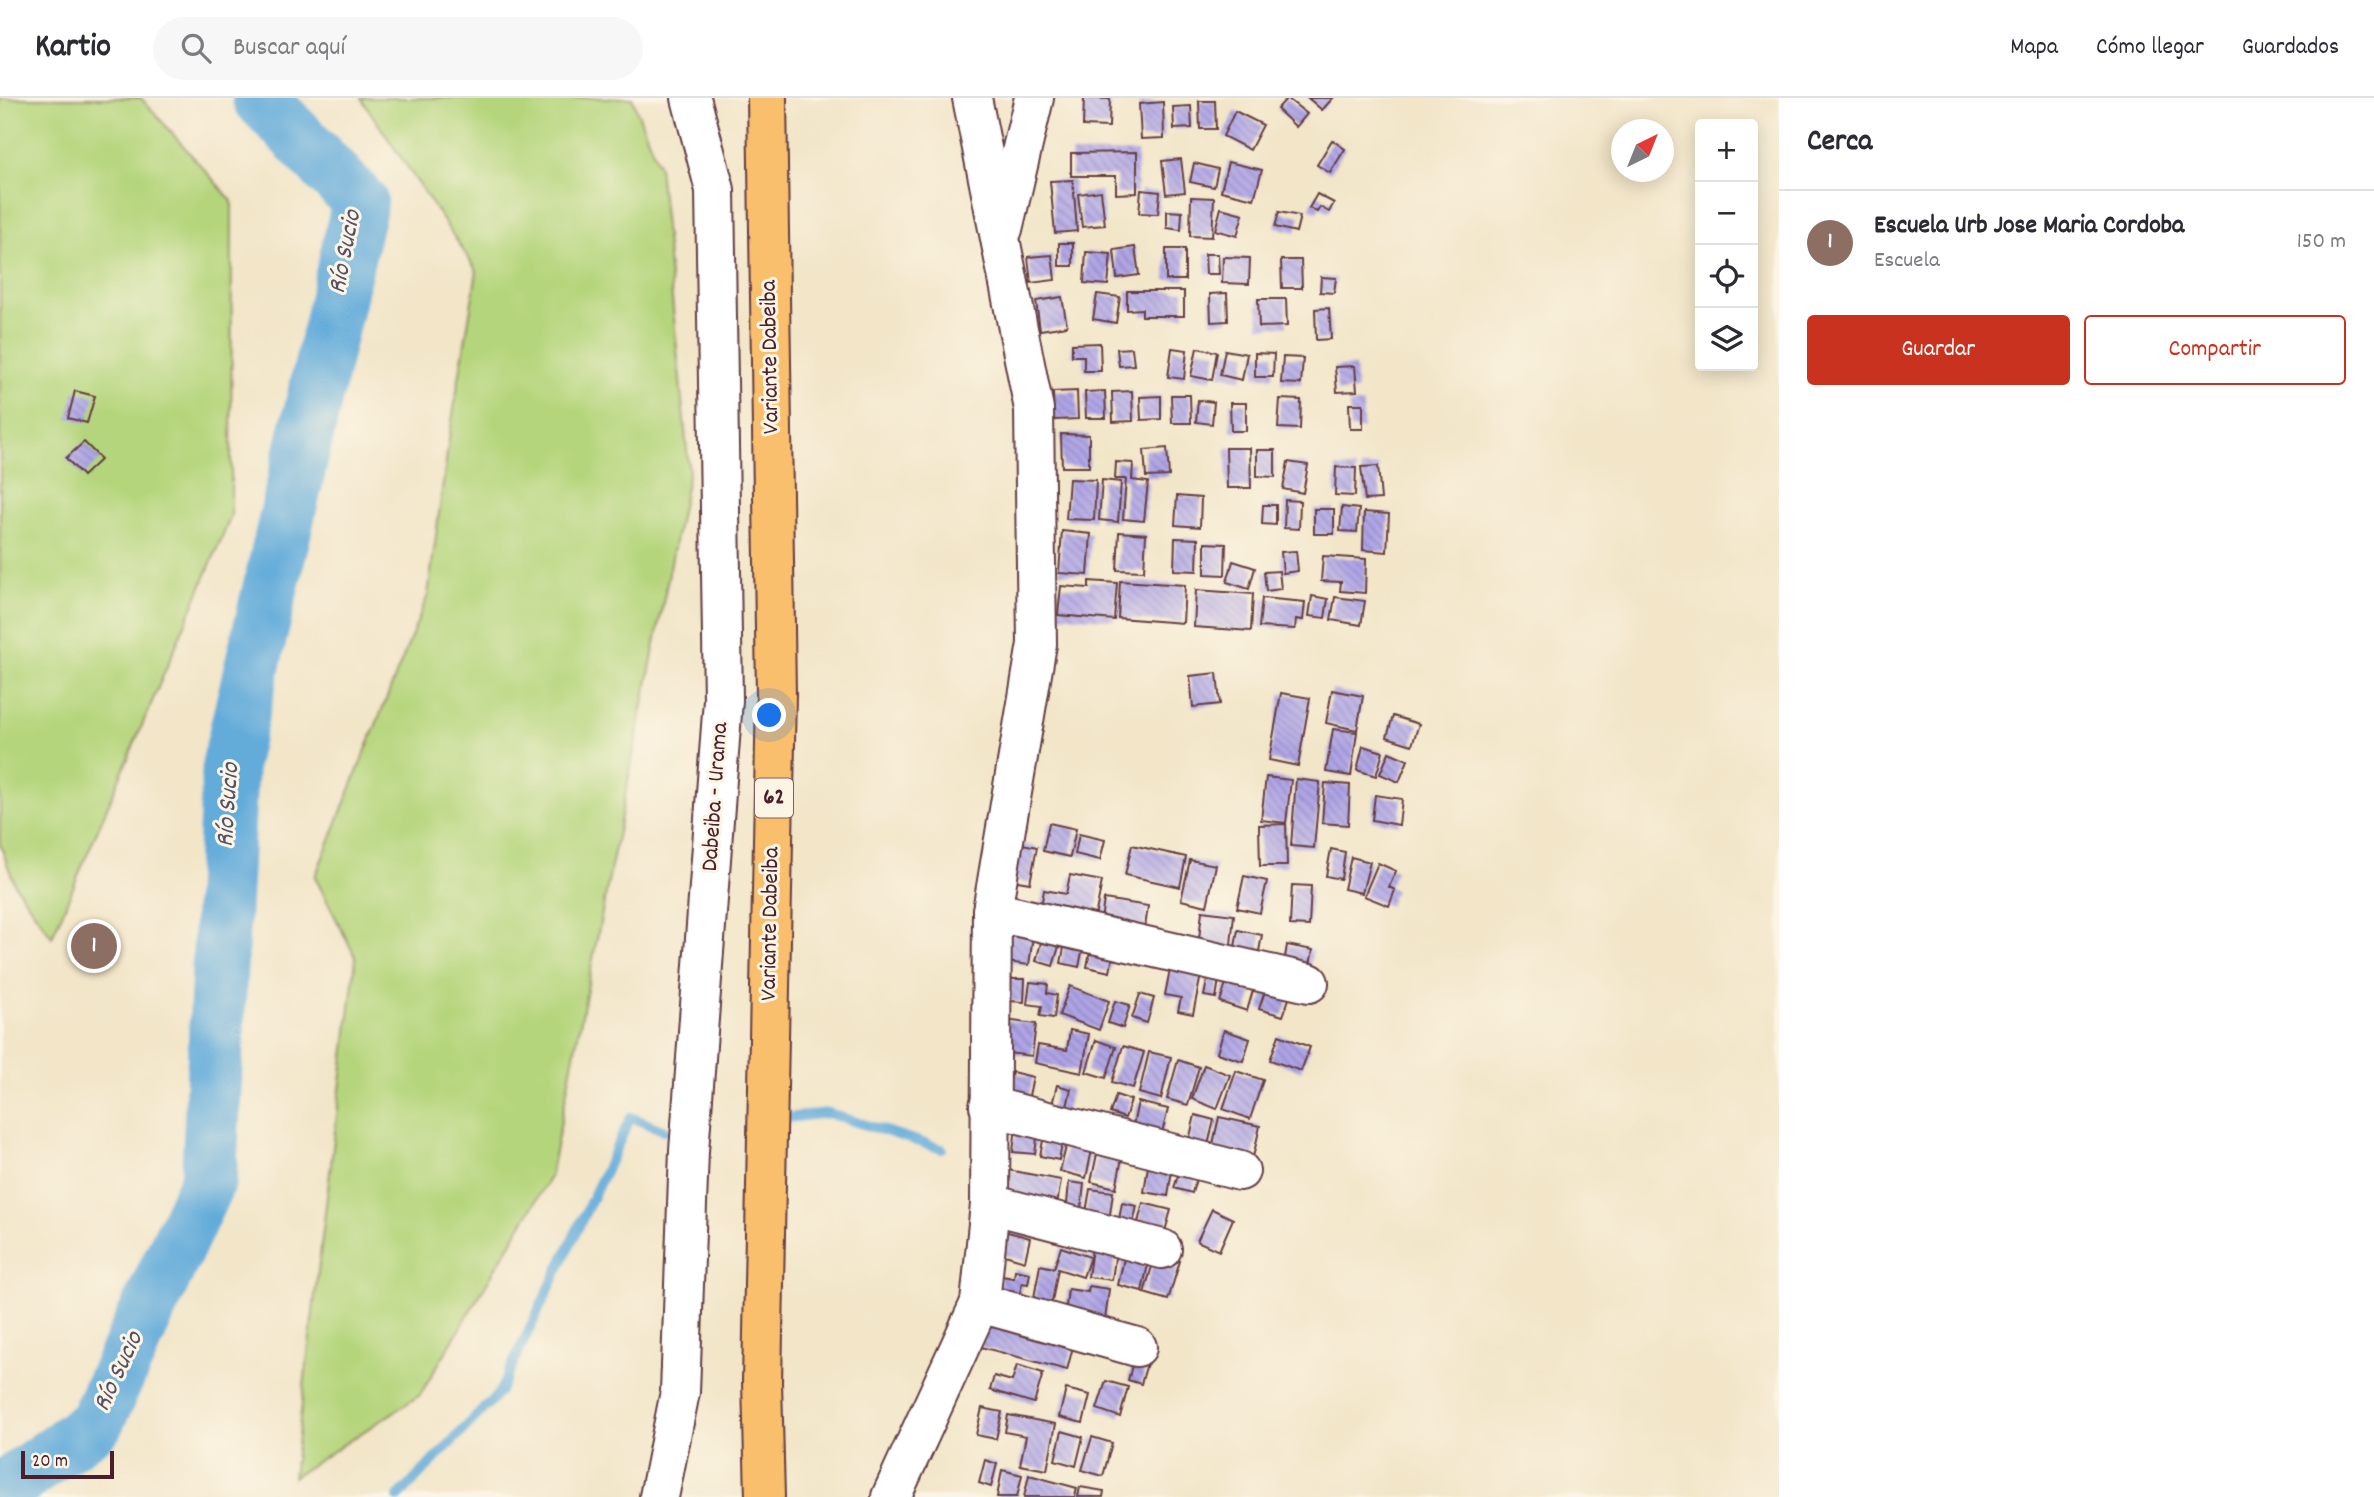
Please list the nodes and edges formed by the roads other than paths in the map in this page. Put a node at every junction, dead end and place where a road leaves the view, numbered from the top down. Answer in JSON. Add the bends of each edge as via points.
{"nodes":[{"id":1,"x":691,"y":98,"type":"edge"},
{"id":2,"x":767,"y":98,"type":"edge"},
{"id":3,"x":972,"y":98,"type":"edge"},
{"id":4,"x":1034,"y":98,"type":"edge"},
{"id":5,"x":1000,"y":241,"type":"junction"},
{"id":6,"x":992,"y":911,"type":"junction"},
{"id":7,"x":1308,"y":983,"type":"dead end"},
{"id":8,"x":989,"y":1106,"type":"junction"},
{"id":9,"x":1240,"y":1171,"type":"dead end"},
{"id":10,"x":990,"y":1204,"type":"junction"},
{"id":11,"x":1162,"y":1249,"type":"dead end"},
{"id":12,"x":980,"y":1303,"type":"junction"},
{"id":13,"x":1137,"y":1347,"type":"dead end"},
{"id":14,"x":659,"y":1497,"type":"edge"},
{"id":15,"x":765,"y":1497,"type":"edge"},
{"id":16,"x":891,"y":1497,"type":"edge"}],
"edges":[{"from":1,"to":14,"type":"street","name":"Dabeiba - Urama","via":[[715,190],[723,700],[689,1151],[681,1392]]},
{"from":2,"to":15,"type":"highway","name":"Variante Dabeiba","number":"62","via":[[776,694],[762,1382]]},
{"from":3,"to":5,"type":"street"},
{"from":4,"to":5,"type":"street"},
{"from":5,"to":6,"type":"street","via":[[1034,409],[1037,644]]},
{"from":6,"to":7,"type":"street"},
{"from":6,"to":8,"type":"street"},
{"from":8,"to":9,"type":"street"},
{"from":8,"to":10,"type":"street"},
{"from":10,"to":11,"type":"street"},
{"from":10,"to":12,"type":"street"},
{"from":12,"to":13,"type":"street"},
{"from":12,"to":16,"type":"street"}]}
